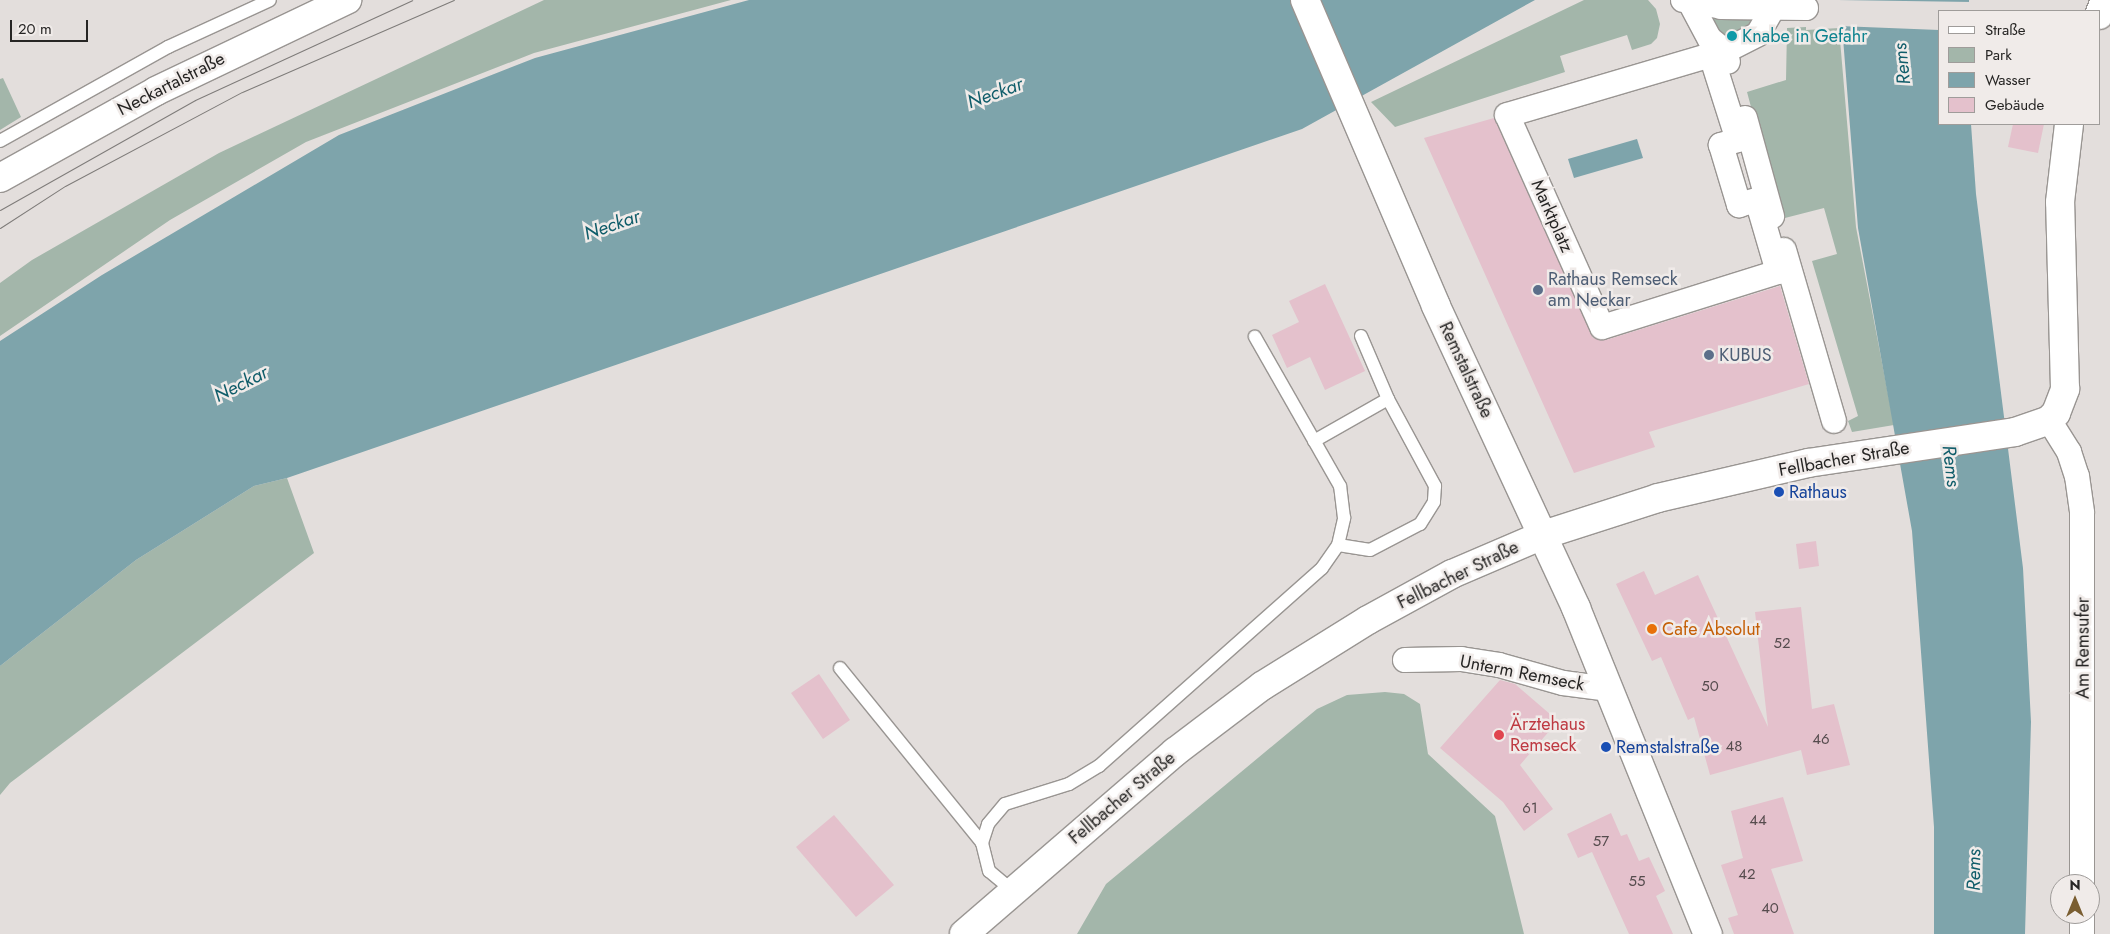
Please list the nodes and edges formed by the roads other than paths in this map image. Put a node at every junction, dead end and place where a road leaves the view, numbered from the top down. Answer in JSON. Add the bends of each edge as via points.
{"nodes":[{"id":1,"x":270,"y":0,"type":"edge"},
{"id":2,"x":347,"y":0,"type":"edge"},
{"id":3,"x":1305,"y":0,"type":"edge"},
{"id":4,"x":2105,"y":0,"type":"edge"},
{"id":5,"x":1687,"y":2,"type":"edge"},
{"id":6,"x":1773,"y":8,"type":"junction"},
{"id":7,"x":1806,"y":8,"type":"dead end"},
{"id":8,"x":2100,"y":12,"type":"edge"},
{"id":9,"x":1717,"y":45,"type":"junction"},
{"id":10,"x":1517,"y":111,"type":"junction"},
{"id":11,"x":2069,"y":125,"type":"edge"},
{"id":12,"x":0,"y":141,"type":"edge"},
{"id":13,"x":0,"y":178,"type":"edge"},
{"id":14,"x":1776,"y":245,"type":"junction"},
{"id":15,"x":1361,"y":336,"type":"dead end"},
{"id":16,"x":1255,"y":337,"type":"dead end"},
{"id":17,"x":1388,"y":399,"type":"junction"},
{"id":18,"x":1834,"y":421,"type":"dead end"},
{"id":19,"x":2041,"y":424,"type":"junction"},
{"id":20,"x":1314,"y":441,"type":"junction"},
{"id":21,"x":1543,"y":535,"type":"junction"},
{"id":22,"x":1338,"y":545,"type":"junction"},
{"id":23,"x":1405,"y":660,"type":"dead end"},
{"id":24,"x":840,"y":668,"type":"dead end"},
{"id":25,"x":1608,"y":689,"type":"junction"},
{"id":26,"x":982,"y":844,"type":"junction"},
{"id":27,"x":2082,"y":874,"type":"edge"},
{"id":28,"x":1013,"y":891,"type":"junction"},
{"id":29,"x":964,"y":934,"type":"edge"},
{"id":30,"x":1708,"y":934,"type":"edge"}],
"edges":[{"from":1,"to":12,"type":"lane","via":[[168,47]]},
{"from":2,"to":13,"type":"main road","name":"Neckartalstraße","via":[[156,90]]},
{"from":3,"to":21,"type":"main road","name":"Remstalstraße","via":[[1436,306]]},
{"from":4,"to":8,"type":"main road"},
{"from":5,"to":6,"type":"street","name":"Marktplatz"},
{"from":5,"to":9,"type":"street","name":"Marktplatz"},
{"from":6,"to":7,"type":"street","name":"Marktplatz"},
{"from":6,"to":9,"type":"street","name":"Marktplatz","via":[[1758,34]]},
{"from":9,"to":10,"type":"street","name":"Marktplatz","via":[[1512,98]]},
{"from":9,"to":14,"type":"street","name":"Marktplatz"},
{"from":10,"to":14,"type":"street","name":"Marktplatz","via":[[1711,55],[1738,140],[1721,145],[1739,206],[1757,200]]},
{"from":10,"to":14,"type":"street","name":"Marktplatz","via":[[1507,115],[1602,327],[1778,272]]},
{"from":11,"to":19,"type":"main road","via":[[2060,202],[2064,389],[2056,412]]},
{"from":14,"to":18,"type":"street","name":"Marktplatz"},
{"from":15,"to":17,"type":"lane"},
{"from":16,"to":20,"type":"lane"},
{"from":17,"to":20,"type":"lane"},
{"from":17,"to":22,"type":"lane","via":[[1435,486],[1434,502],[1420,524],[1370,550]]},
{"from":19,"to":21,"type":"main road","name":"Fellbacher Straße","via":[[1783,468],[1658,498]]},
{"from":19,"to":27,"type":"street","name":"Am Remsufer","via":[[2069,452],[2077,476],[2082,513]]},
{"from":20,"to":22,"type":"lane","via":[[1340,486],[1344,518]]},
{"from":21,"to":25,"type":"main road","name":"Remstalstraße"},
{"from":21,"to":28,"type":"main road","name":"Fellbacher Straße","via":[[1452,574],[1368,620],[1262,686],[1175,752]]},
{"from":22,"to":26,"type":"lane","via":[[1322,568],[1099,766],[1069,784],[1005,804],[988,824]]},
{"from":23,"to":25,"type":"street","name":"Unterm Remseck","via":[[1461,659],[1498,664],[1563,683]]},
{"from":24,"to":26,"type":"lane"},
{"from":25,"to":30,"type":"main road","name":"Remstalstraße"},
{"from":26,"to":28,"type":"lane","via":[[989,871]]},
{"from":28,"to":29,"type":"main road","name":"Fellbacher Straße"}]}
